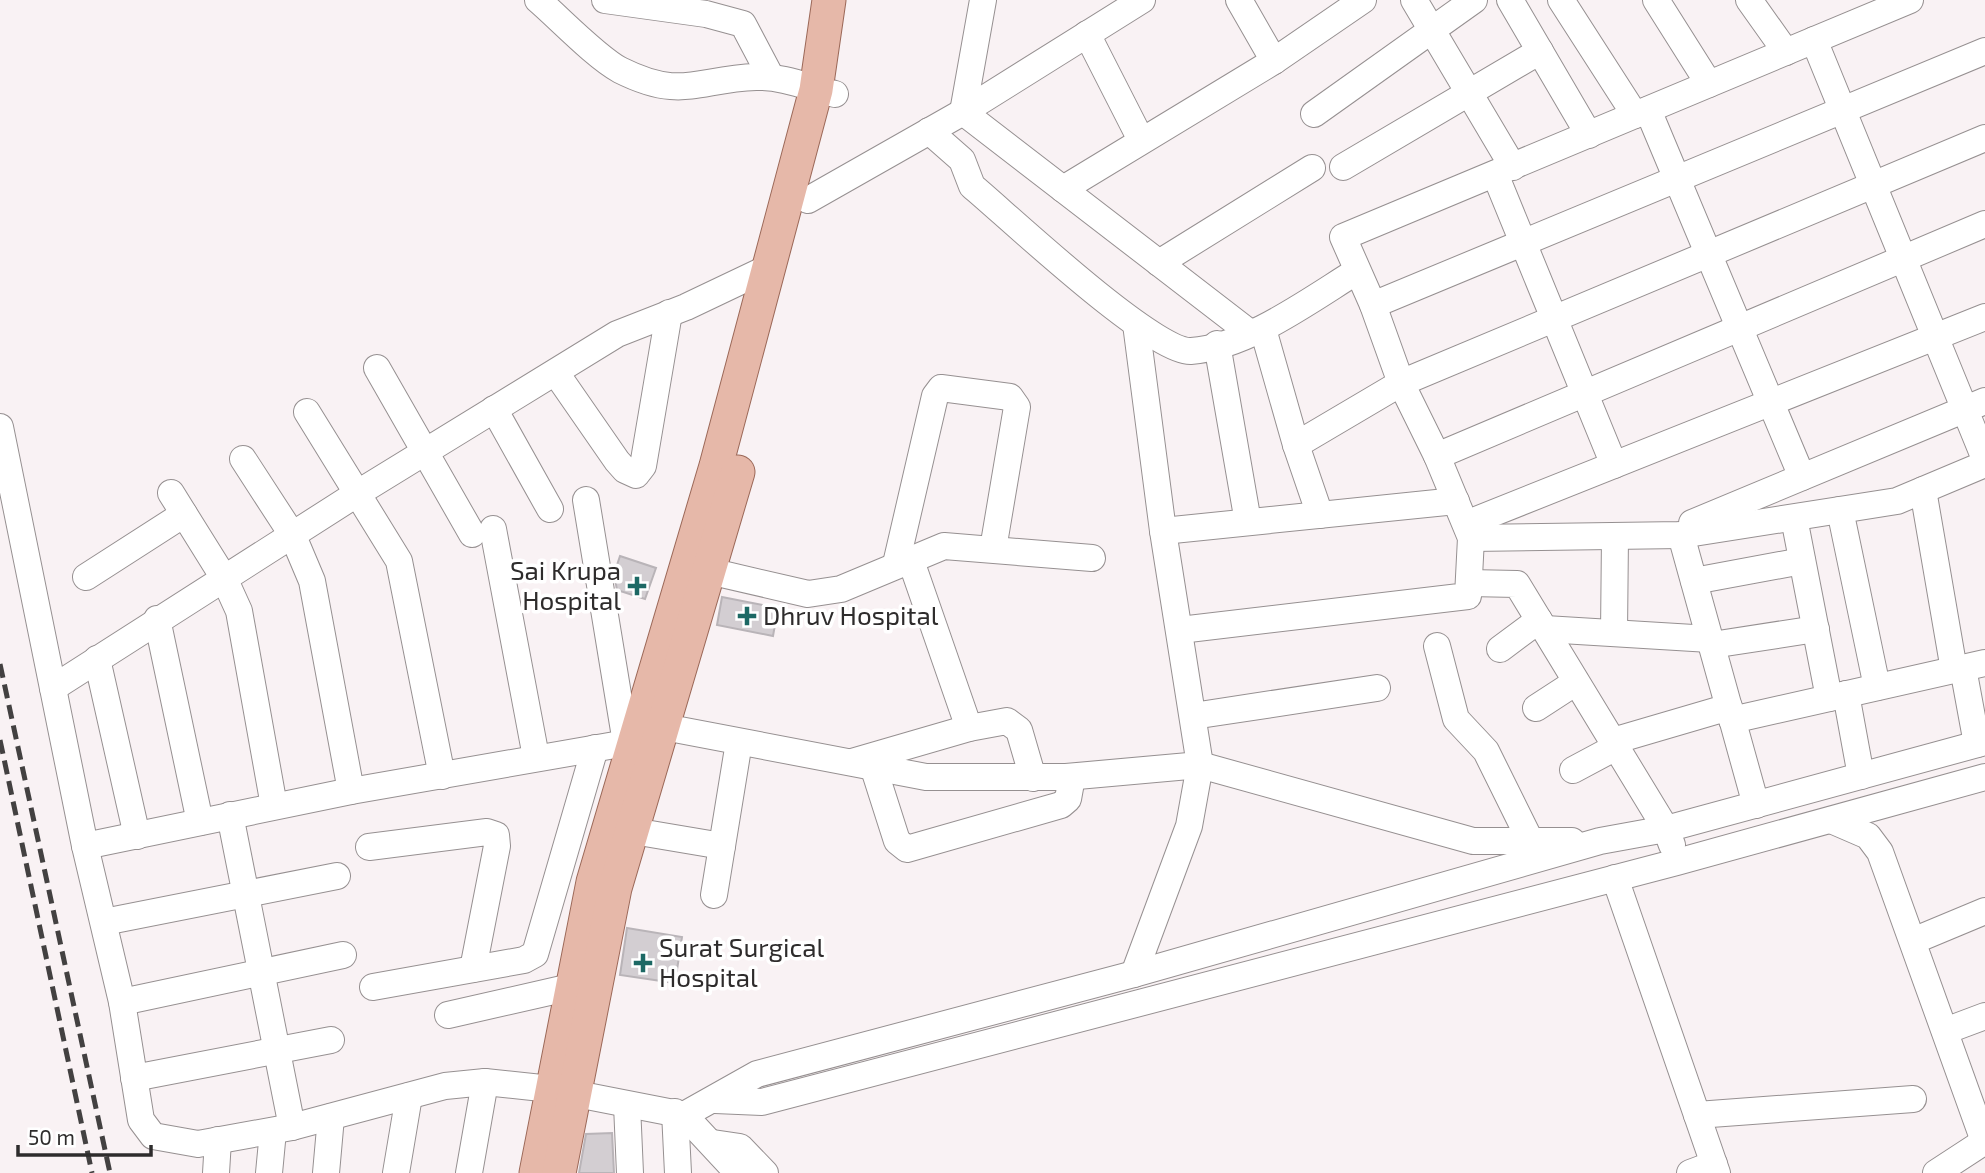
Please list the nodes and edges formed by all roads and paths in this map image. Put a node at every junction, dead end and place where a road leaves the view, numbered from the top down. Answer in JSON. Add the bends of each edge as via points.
{"nodes":[{"id":1,"x":538,"y":0,"type":"edge"},
{"id":2,"x":607,"y":0,"type":"edge"},
{"id":3,"x":829,"y":0,"type":"edge"},
{"id":4,"x":852,"y":0,"type":"edge"},
{"id":5,"x":983,"y":0,"type":"edge"},
{"id":6,"x":1142,"y":0,"type":"edge"},
{"id":7,"x":1239,"y":0,"type":"edge"},
{"id":8,"x":1363,"y":0,"type":"edge"},
{"id":9,"x":1414,"y":0,"type":"edge"},
{"id":10,"x":1474,"y":0,"type":"edge"},
{"id":11,"x":1510,"y":0,"type":"edge"},
{"id":12,"x":1561,"y":0,"type":"edge"},
{"id":13,"x":1656,"y":0,"type":"edge"},
{"id":14,"x":1749,"y":0,"type":"edge"},
{"id":15,"x":1910,"y":0,"type":"edge"},
{"id":16,"x":707,"y":7,"type":"edge"},
{"id":17,"x":1334,"y":9,"type":"edge"},
{"id":18,"x":1432,"y":30,"type":"junction"},
{"id":19,"x":1087,"y":34,"type":"junction"},
{"id":20,"x":1814,"y":40,"type":"junction"},
{"id":21,"x":1540,"y":51,"type":"junction"},
{"id":22,"x":1985,"y":51,"type":"edge"},
{"id":23,"x":1786,"y":52,"type":"junction"},
{"id":24,"x":1274,"y":61,"type":"junction"},
{"id":25,"x":771,"y":77,"type":"junction"},
{"id":26,"x":1709,"y":84,"type":"junction"},
{"id":27,"x":826,"y":92,"type":"junction"},
{"id":28,"x":1469,"y":93,"type":"junction"},
{"id":29,"x":1843,"y":110,"type":"junction"},
{"id":30,"x":963,"y":112,"type":"junction"},
{"id":31,"x":1641,"y":112,"type":"junction"},
{"id":32,"x":1314,"y":114,"type":"dead end"},
{"id":33,"x":929,"y":131,"type":"junction"},
{"id":34,"x":1588,"y":135,"type":"junction"},
{"id":35,"x":1985,"y":138,"type":"edge"},
{"id":36,"x":1141,"y":141,"type":"junction"},
{"id":37,"x":1343,"y":167,"type":"dead end"},
{"id":38,"x":1312,"y":168,"type":"dead end"},
{"id":39,"x":1504,"y":170,"type":"junction"},
{"id":40,"x":1676,"y":179,"type":"junction"},
{"id":41,"x":1874,"y":185,"type":"junction"},
{"id":42,"x":1063,"y":189,"type":"junction"},
{"id":43,"x":808,"y":200,"type":"junction"},
{"id":44,"x":1985,"y":224,"type":"edge"},
{"id":45,"x":1523,"y":243,"type":"junction"},
{"id":46,"x":1708,"y":254,"type":"junction"},
{"id":47,"x":1903,"y":259,"type":"junction"},
{"id":48,"x":1159,"y":263,"type":"junction"},
{"id":49,"x":768,"y":268,"type":"junction"},
{"id":50,"x":1357,"y":271,"type":"junction"},
{"id":51,"x":1373,"y":305,"type":"junction"},
{"id":52,"x":669,"y":313,"type":"junction"},
{"id":53,"x":1985,"y":317,"type":"edge"},
{"id":54,"x":1554,"y":319,"type":"junction"},
{"id":55,"x":1136,"y":324,"type":"junction"},
{"id":56,"x":1739,"y":328,"type":"junction"},
{"id":57,"x":1256,"y":331,"type":"junction"},
{"id":58,"x":1935,"y":337,"type":"junction"},
{"id":59,"x":1217,"y":344,"type":"junction"},
{"id":60,"x":377,"y":368,"type":"dead end"},
{"id":61,"x":556,"y":373,"type":"junction"},
{"id":62,"x":1401,"y":383,"type":"junction"},
{"id":63,"x":1585,"y":394,"type":"junction"},
{"id":64,"x":1770,"y":403,"type":"junction"},
{"id":65,"x":1975,"y":405,"type":"edge"},
{"id":66,"x":494,"y":409,"type":"junction"},
{"id":67,"x":307,"y":412,"type":"dead end"},
{"id":68,"x":0,"y":427,"type":"edge"},
{"id":69,"x":1296,"y":445,"type":"junction"},
{"id":70,"x":427,"y":451,"type":"junction"},
{"id":71,"x":1437,"y":456,"type":"junction"},
{"id":72,"x":243,"y":459,"type":"dead end"},
{"id":73,"x":1985,"y":462,"type":"edge"},
{"id":74,"x":1614,"y":465,"type":"junction"},
{"id":75,"x":1802,"y":477,"type":"junction"},
{"id":76,"x":1923,"y":491,"type":"junction"},
{"id":77,"x":358,"y":493,"type":"junction"},
{"id":78,"x":586,"y":500,"type":"dead end"},
{"id":79,"x":550,"y":509,"type":"dead end"},
{"id":80,"x":1840,"y":510,"type":"junction"},
{"id":81,"x":1320,"y":514,"type":"junction"},
{"id":82,"x":1794,"y":517,"type":"junction"},
{"id":83,"x":1464,"y":521,"type":"junction"},
{"id":84,"x":1248,"y":522,"type":"junction"},
{"id":85,"x":1163,"y":531,"type":"junction"},
{"id":86,"x":1671,"y":535,"type":"junction"},
{"id":87,"x":293,"y":536,"type":"junction"},
{"id":88,"x":1615,"y":536,"type":"junction"},
{"id":89,"x":993,"y":549,"type":"junction"},
{"id":90,"x":1092,"y":558,"type":"dead end"},
{"id":91,"x":903,"y":561,"type":"junction"},
{"id":92,"x":1802,"y":561,"type":"junction"},
{"id":93,"x":709,"y":571,"type":"junction"},
{"id":94,"x":86,"y":578,"type":"dead end"},
{"id":95,"x":224,"y":578,"type":"junction"},
{"id":96,"x":1694,"y":581,"type":"junction"},
{"id":97,"x":1469,"y":583,"type":"junction"},
{"id":98,"x":157,"y":619,"type":"junction"},
{"id":99,"x":1542,"y":624,"type":"junction"},
{"id":100,"x":1816,"y":629,"type":"junction"},
{"id":101,"x":1180,"y":630,"type":"junction"},
{"id":102,"x":1614,"y":633,"type":"junction"},
{"id":103,"x":1711,"y":642,"type":"junction"},
{"id":104,"x":1437,"y":646,"type":"dead end"},
{"id":105,"x":1500,"y":649,"type":"dead end"},
{"id":106,"x":97,"y":659,"type":"junction"},
{"id":107,"x":1967,"y":667,"type":"edge"},
{"id":108,"x":1576,"y":682,"type":"junction"},
{"id":109,"x":1877,"y":687,"type":"junction"},
{"id":110,"x":53,"y":688,"type":"junction"},
{"id":111,"x":1377,"y":688,"type":"dead end"},
{"id":112,"x":1838,"y":696,"type":"junction"},
{"id":113,"x":1536,"y":708,"type":"dead end"},
{"id":114,"x":1731,"y":713,"type":"junction"},
{"id":115,"x":1193,"y":716,"type":"junction"},
{"id":116,"x":969,"y":728,"type":"junction"},
{"id":117,"x":640,"y":734,"type":"junction"},
{"id":118,"x":739,"y":742,"type":"junction"},
{"id":119,"x":1981,"y":743,"type":"edge"},
{"id":120,"x":1614,"y":744,"type":"junction"},
{"id":121,"x":595,"y":748,"type":"junction"},
{"id":122,"x":537,"y":757,"type":"junction"},
{"id":123,"x":1200,"y":765,"type":"junction"},
{"id":124,"x":861,"y":766,"type":"junction"},
{"id":125,"x":1573,"y":769,"type":"dead end"},
{"id":126,"x":442,"y":776,"type":"junction"},
{"id":127,"x":1072,"y":776,"type":"junction"},
{"id":128,"x":1861,"y":776,"type":"junction"},
{"id":129,"x":1985,"y":777,"type":"edge"},
{"id":130,"x":1033,"y":778,"type":"junction"},
{"id":131,"x":351,"y":791,"type":"junction"},
{"id":132,"x":1756,"y":805,"type":"junction"},
{"id":133,"x":274,"y":806,"type":"junction"},
{"id":134,"x":230,"y":815,"type":"junction"},
{"id":135,"x":1831,"y":820,"type":"junction"},
{"id":136,"x":200,"y":822,"type":"junction"},
{"id":137,"x":1666,"y":829,"type":"junction"},
{"id":138,"x":633,"y":831,"type":"junction"},
{"id":139,"x":137,"y":836,"type":"junction"},
{"id":140,"x":1530,"y":840,"type":"junction"},
{"id":141,"x":1600,"y":841,"type":"junction"},
{"id":142,"x":85,"y":846,"type":"junction"},
{"id":143,"x":722,"y":846,"type":"junction"},
{"id":144,"x":369,"y":847,"type":"dead end"},
{"id":145,"x":1677,"y":862,"type":"junction"},
{"id":146,"x":338,"y":876,"type":"dead end"},
{"id":147,"x":1615,"y":878,"type":"junction"},
{"id":148,"x":246,"y":894,"type":"junction"},
{"id":149,"x":714,"y":895,"type":"dead end"},
{"id":150,"x":1985,"y":911,"type":"edge"},
{"id":151,"x":104,"y":922,"type":"junction"},
{"id":152,"x":1913,"y":941,"type":"junction"},
{"id":153,"x":343,"y":955,"type":"dead end"},
{"id":154,"x":473,"y":969,"type":"junction"},
{"id":155,"x":261,"y":972,"type":"junction"},
{"id":156,"x":1134,"y":974,"type":"junction"},
{"id":157,"x":373,"y":987,"type":"dead end"},
{"id":158,"x":571,"y":987,"type":"junction"},
{"id":159,"x":122,"y":1002,"type":"junction"},
{"id":160,"x":448,"y":1015,"type":"dead end"},
{"id":161,"x":1985,"y":1016,"type":"edge"},
{"id":162,"x":1945,"y":1031,"type":"junction"},
{"id":163,"x":331,"y":1040,"type":"dead end"},
{"id":164,"x":276,"y":1050,"type":"junction"},
{"id":165,"x":134,"y":1078,"type":"junction"},
{"id":166,"x":485,"y":1082,"type":"junction"},
{"id":167,"x":564,"y":1091,"type":"junction"},
{"id":168,"x":409,"y":1096,"type":"junction"},
{"id":169,"x":1913,"y":1099,"type":"dead end"},
{"id":170,"x":715,"y":1100,"type":"junction"},
{"id":171,"x":628,"y":1105,"type":"junction"},
{"id":172,"x":680,"y":1114,"type":"junction"},
{"id":173,"x":1697,"y":1115,"type":"junction"},
{"id":174,"x":331,"y":1117,"type":"junction"},
{"id":175,"x":282,"y":1129,"type":"junction"},
{"id":176,"x":218,"y":1140,"type":"junction"},
{"id":177,"x":1985,"y":1141,"type":"edge"},
{"id":178,"x":713,"y":1143,"type":"junction"},
{"id":179,"x":1707,"y":1170,"type":"edge"},
{"id":180,"x":216,"y":1173,"type":"edge"},
{"id":181,"x":269,"y":1173,"type":"edge"},
{"id":182,"x":326,"y":1173,"type":"edge"},
{"id":183,"x":397,"y":1173,"type":"edge"},
{"id":184,"x":470,"y":1173,"type":"edge"},
{"id":185,"x":536,"y":1173,"type":"edge"},
{"id":186,"x":559,"y":1173,"type":"edge"},
{"id":187,"x":630,"y":1173,"type":"edge"},
{"id":188,"x":678,"y":1173,"type":"edge"},
{"id":189,"x":738,"y":1173,"type":"edge"},
{"id":190,"x":765,"y":1173,"type":"edge"},
{"id":191,"x":1936,"y":1173,"type":"edge"}],
"edges":[{"from":1,"to":25,"type":"street","via":[[617,68],[653,83],[689,88]]},
{"from":2,"to":16,"type":"street"},
{"from":3,"to":27,"type":"main road"},
{"from":4,"to":27,"type":"main road"},
{"from":5,"to":30,"type":"street"},
{"from":6,"to":19,"type":"street"},
{"from":7,"to":24,"type":"street"},
{"from":8,"to":17,"type":"street"},
{"from":9,"to":18,"type":"street"},
{"from":10,"to":18,"type":"street"},
{"from":11,"to":21,"type":"street"},
{"from":12,"to":31,"type":"street"},
{"from":13,"to":26,"type":"street"},
{"from":14,"to":23,"type":"street"},
{"from":15,"to":20,"type":"street"},
{"from":16,"to":25,"type":"street","via":[[743,23]]},
{"from":17,"to":24,"type":"street"},
{"from":18,"to":28,"type":"street"},
{"from":18,"to":32,"type":"street"},
{"from":19,"to":30,"type":"street"},
{"from":19,"to":36,"type":"street"},
{"from":20,"to":23,"type":"street"},
{"from":20,"to":29,"type":"street"},
{"from":21,"to":28,"type":"street"},
{"from":21,"to":34,"type":"street"},
{"from":22,"to":29,"type":"street"},
{"from":23,"to":26,"type":"street"},
{"from":24,"to":36,"type":"street"},
{"from":25,"to":27,"type":"street"},
{"from":26,"to":31,"type":"street"},
{"from":27,"to":43,"type":"main road"},
{"from":27,"to":49,"type":"main road"},
{"from":28,"to":37,"type":"street"},
{"from":28,"to":39,"type":"street"},
{"from":29,"to":40,"type":"street"},
{"from":29,"to":41,"type":"street"},
{"from":30,"to":33,"type":"street"},
{"from":30,"to":42,"type":"street"},
{"from":31,"to":34,"type":"street"},
{"from":31,"to":40,"type":"street"},
{"from":33,"to":43,"type":"street"},
{"from":33,"to":55,"type":"street","via":[[962,160],[972,186]]},
{"from":34,"to":39,"type":"street"},
{"from":35,"to":41,"type":"street"},
{"from":36,"to":42,"type":"street"},
{"from":38,"to":48,"type":"street"},
{"from":39,"to":45,"type":"street"},
{"from":39,"to":50,"type":"street","via":[[1343,237]]},
{"from":40,"to":45,"type":"street"},
{"from":40,"to":46,"type":"street"},
{"from":41,"to":46,"type":"street"},
{"from":41,"to":47,"type":"street"},
{"from":42,"to":48,"type":"street"},
{"from":43,"to":93,"type":"main road"},
{"from":44,"to":47,"type":"street"},
{"from":45,"to":51,"type":"street"},
{"from":45,"to":54,"type":"street"},
{"from":46,"to":54,"type":"street"},
{"from":46,"to":56,"type":"street"},
{"from":47,"to":56,"type":"street"},
{"from":47,"to":58,"type":"street"},
{"from":48,"to":57,"type":"street"},
{"from":49,"to":52,"type":"street"},
{"from":49,"to":117,"type":"main road"},
{"from":50,"to":51,"type":"street"},
{"from":50,"to":57,"type":"street"},
{"from":51,"to":62,"type":"street"},
{"from":52,"to":61,"type":"street","via":[[617,334]]},
{"from":52,"to":61,"type":"street","via":[[643,467],[636,475],[617,461]]},
{"from":53,"to":58,"type":"street"},
{"from":54,"to":62,"type":"street"},
{"from":54,"to":63,"type":"street"},
{"from":55,"to":59,"type":"street","via":[[1182,351]]},
{"from":55,"to":85,"type":"street"},
{"from":56,"to":63,"type":"street"},
{"from":56,"to":64,"type":"street"},
{"from":57,"to":59,"type":"street"},
{"from":57,"to":69,"type":"street"},
{"from":58,"to":64,"type":"street"},
{"from":58,"to":65,"type":"street"},
{"from":59,"to":84,"type":"street"},
{"from":60,"to":70,"type":"street"},
{"from":61,"to":66,"type":"street"},
{"from":62,"to":69,"type":"street"},
{"from":62,"to":71,"type":"street"},
{"from":63,"to":71,"type":"street"},
{"from":63,"to":74,"type":"street"},
{"from":64,"to":74,"type":"street"},
{"from":64,"to":75,"type":"street"},
{"from":65,"to":73,"type":"street"},
{"from":65,"to":75,"type":"street"},
{"from":66,"to":70,"type":"street"},
{"from":66,"to":79,"type":"street"},
{"from":67,"to":77,"type":"street"},
{"from":68,"to":110,"type":"street"},
{"from":69,"to":81,"type":"street"},
{"from":70,"to":77,"type":"street"},
{"from":70,"to":122,"type":"street","via":[[483,531]]},
{"from":71,"to":83,"type":"street"},
{"from":72,"to":87,"type":"street"},
{"from":73,"to":76,"type":"street"},
{"from":74,"to":83,"type":"street"},
{"from":75,"to":86,"type":"street"},
{"from":76,"to":80,"type":"street","via":[[1897,501]]},
{"from":76,"to":107,"type":"street"},
{"from":77,"to":87,"type":"street"},
{"from":77,"to":126,"type":"street","via":[[399,561]]},
{"from":78,"to":117,"type":"street"},
{"from":80,"to":82,"type":"street"},
{"from":80,"to":109,"type":"street"},
{"from":81,"to":83,"type":"street"},
{"from":81,"to":84,"type":"street"},
{"from":82,"to":86,"type":"street"},
{"from":82,"to":92,"type":"street"},
{"from":83,"to":88,"type":"street"},
{"from":83,"to":97,"type":"street"},
{"from":84,"to":85,"type":"street"},
{"from":85,"to":101,"type":"street"},
{"from":86,"to":88,"type":"street"},
{"from":86,"to":96,"type":"street"},
{"from":87,"to":95,"type":"street"},
{"from":87,"to":131,"type":"street","via":[[318,603]]},
{"from":88,"to":102,"type":"street"},
{"from":89,"to":90,"type":"street"},
{"from":89,"to":91,"type":"street","via":[[944,546]]},
{"from":89,"to":91,"type":"street","via":[[1017,407],[1010,397],[941,388],[935,397]]},
{"from":91,"to":93,"type":"street","via":[[841,589],[808,594]]},
{"from":91,"to":116,"type":"street"},
{"from":92,"to":96,"type":"street"},
{"from":92,"to":100,"type":"street"},
{"from":93,"to":117,"type":"main road"},
{"from":94,"to":95,"type":"street","via":[[178,503]]},
{"from":95,"to":98,"type":"street"},
{"from":95,"to":133,"type":"street","via":[[242,621]]},
{"from":96,"to":103,"type":"street"},
{"from":97,"to":99,"type":"street","via":[[1517,584]]},
{"from":97,"to":101,"type":"street","via":[[1468,596]]},
{"from":98,"to":106,"type":"street"},
{"from":98,"to":136,"type":"street"},
{"from":99,"to":102,"type":"street"},
{"from":99,"to":105,"type":"street"},
{"from":99,"to":108,"type":"street"},
{"from":100,"to":103,"type":"street"},
{"from":100,"to":112,"type":"street"},
{"from":101,"to":115,"type":"street"},
{"from":102,"to":103,"type":"street"},
{"from":103,"to":114,"type":"street"},
{"from":104,"to":140,"type":"street","via":[[1456,719],[1486,751]]},
{"from":106,"to":110,"type":"street"},
{"from":106,"to":139,"type":"street"},
{"from":107,"to":109,"type":"street"},
{"from":107,"to":119,"type":"street"},
{"from":108,"to":113,"type":"street"},
{"from":108,"to":120,"type":"street"},
{"from":109,"to":112,"type":"street"},
{"from":110,"to":142,"type":"street"},
{"from":111,"to":115,"type":"street"},
{"from":112,"to":114,"type":"street"},
{"from":112,"to":128,"type":"street"},
{"from":114,"to":120,"type":"street"},
{"from":114,"to":132,"type":"street"},
{"from":115,"to":123,"type":"street"},
{"from":116,"to":124,"type":"street"},
{"from":116,"to":130,"type":"street","via":[[1012,723],[1022,737]]},
{"from":117,"to":118,"type":"street"},
{"from":117,"to":121,"type":"street"},
{"from":117,"to":138,"type":"main road"},
{"from":117,"to":158,"type":"main road","via":[[593,881]]},
{"from":118,"to":124,"type":"street"},
{"from":118,"to":143,"type":"street"},
{"from":119,"to":128,"type":"street"},
{"from":120,"to":125,"type":"street"},
{"from":120,"to":137,"type":"street"},
{"from":121,"to":122,"type":"street"},
{"from":121,"to":154,"type":"street","via":[[538,950],[524,960]]},
{"from":122,"to":126,"type":"street"},
{"from":123,"to":127,"type":"street"},
{"from":123,"to":140,"type":"street","via":[[1473,841]]},
{"from":123,"to":156,"type":"street","via":[[1189,826]]},
{"from":124,"to":127,"type":"street","via":[[897,841],[907,849],[1061,805],[1068,799]]},
{"from":124,"to":130,"type":"street","via":[[926,777]]},
{"from":126,"to":131,"type":"street"},
{"from":127,"to":130,"type":"street"},
{"from":128,"to":132,"type":"street"},
{"from":129,"to":135,"type":"street"},
{"from":131,"to":133,"type":"street"},
{"from":132,"to":137,"type":"street"},
{"from":133,"to":134,"type":"street"},
{"from":134,"to":136,"type":"street"},
{"from":134,"to":148,"type":"street"},
{"from":135,"to":145,"type":"street"},
{"from":135,"to":152,"type":"street","via":[[1859,830],[1873,841]]},
{"from":136,"to":139,"type":"street"},
{"from":137,"to":141,"type":"street"},
{"from":137,"to":145,"type":"street"},
{"from":138,"to":143,"type":"street"},
{"from":138,"to":167,"type":"main road"},
{"from":139,"to":142,"type":"street"},
{"from":140,"to":141,"type":"street"},
{"from":141,"to":156,"type":"street"},
{"from":142,"to":151,"type":"street"},
{"from":143,"to":149,"type":"street"},
{"from":144,"to":154,"type":"street","via":[[487,832],[496,835]]},
{"from":145,"to":147,"type":"street"},
{"from":146,"to":148,"type":"street"},
{"from":147,"to":170,"type":"street","via":[[762,1102]]},
{"from":147,"to":173,"type":"street"},
{"from":148,"to":151,"type":"street"},
{"from":148,"to":155,"type":"street"},
{"from":150,"to":152,"type":"street"},
{"from":151,"to":159,"type":"street"},
{"from":152,"to":162,"type":"street"},
{"from":153,"to":155,"type":"street"},
{"from":154,"to":157,"type":"street"},
{"from":155,"to":159,"type":"street"},
{"from":155,"to":164,"type":"street"},
{"from":156,"to":170,"type":"street","via":[[757,1074]]},
{"from":158,"to":160,"type":"street"},
{"from":158,"to":167,"type":"main road"},
{"from":159,"to":165,"type":"street"},
{"from":161,"to":162,"type":"street"},
{"from":162,"to":177,"type":"street"},
{"from":163,"to":164,"type":"street"},
{"from":164,"to":165,"type":"street"},
{"from":164,"to":175,"type":"street"},
{"from":165,"to":176,"type":"street","via":[[141,1120],[153,1136],[188,1143]]},
{"from":166,"to":167,"type":"street"},
{"from":166,"to":168,"type":"street"},
{"from":166,"to":184,"type":"street"},
{"from":167,"to":171,"type":"street"},
{"from":167,"to":185,"type":"main road"},
{"from":167,"to":186,"type":"main road"},
{"from":168,"to":174,"type":"street"},
{"from":168,"to":183,"type":"street"},
{"from":169,"to":173,"type":"street"},
{"from":170,"to":172,"type":"street"},
{"from":171,"to":172,"type":"street"},
{"from":171,"to":187,"type":"street"},
{"from":172,"to":178,"type":"street"},
{"from":172,"to":188,"type":"street"},
{"from":173,"to":179,"type":"street"},
{"from":174,"to":175,"type":"street"},
{"from":174,"to":182,"type":"street"},
{"from":175,"to":176,"type":"street"},
{"from":175,"to":181,"type":"street"},
{"from":176,"to":180,"type":"street"},
{"from":177,"to":191,"type":"street"},
{"from":178,"to":189,"type":"street"},
{"from":178,"to":190,"type":"street","via":[[740,1147]]}]}
